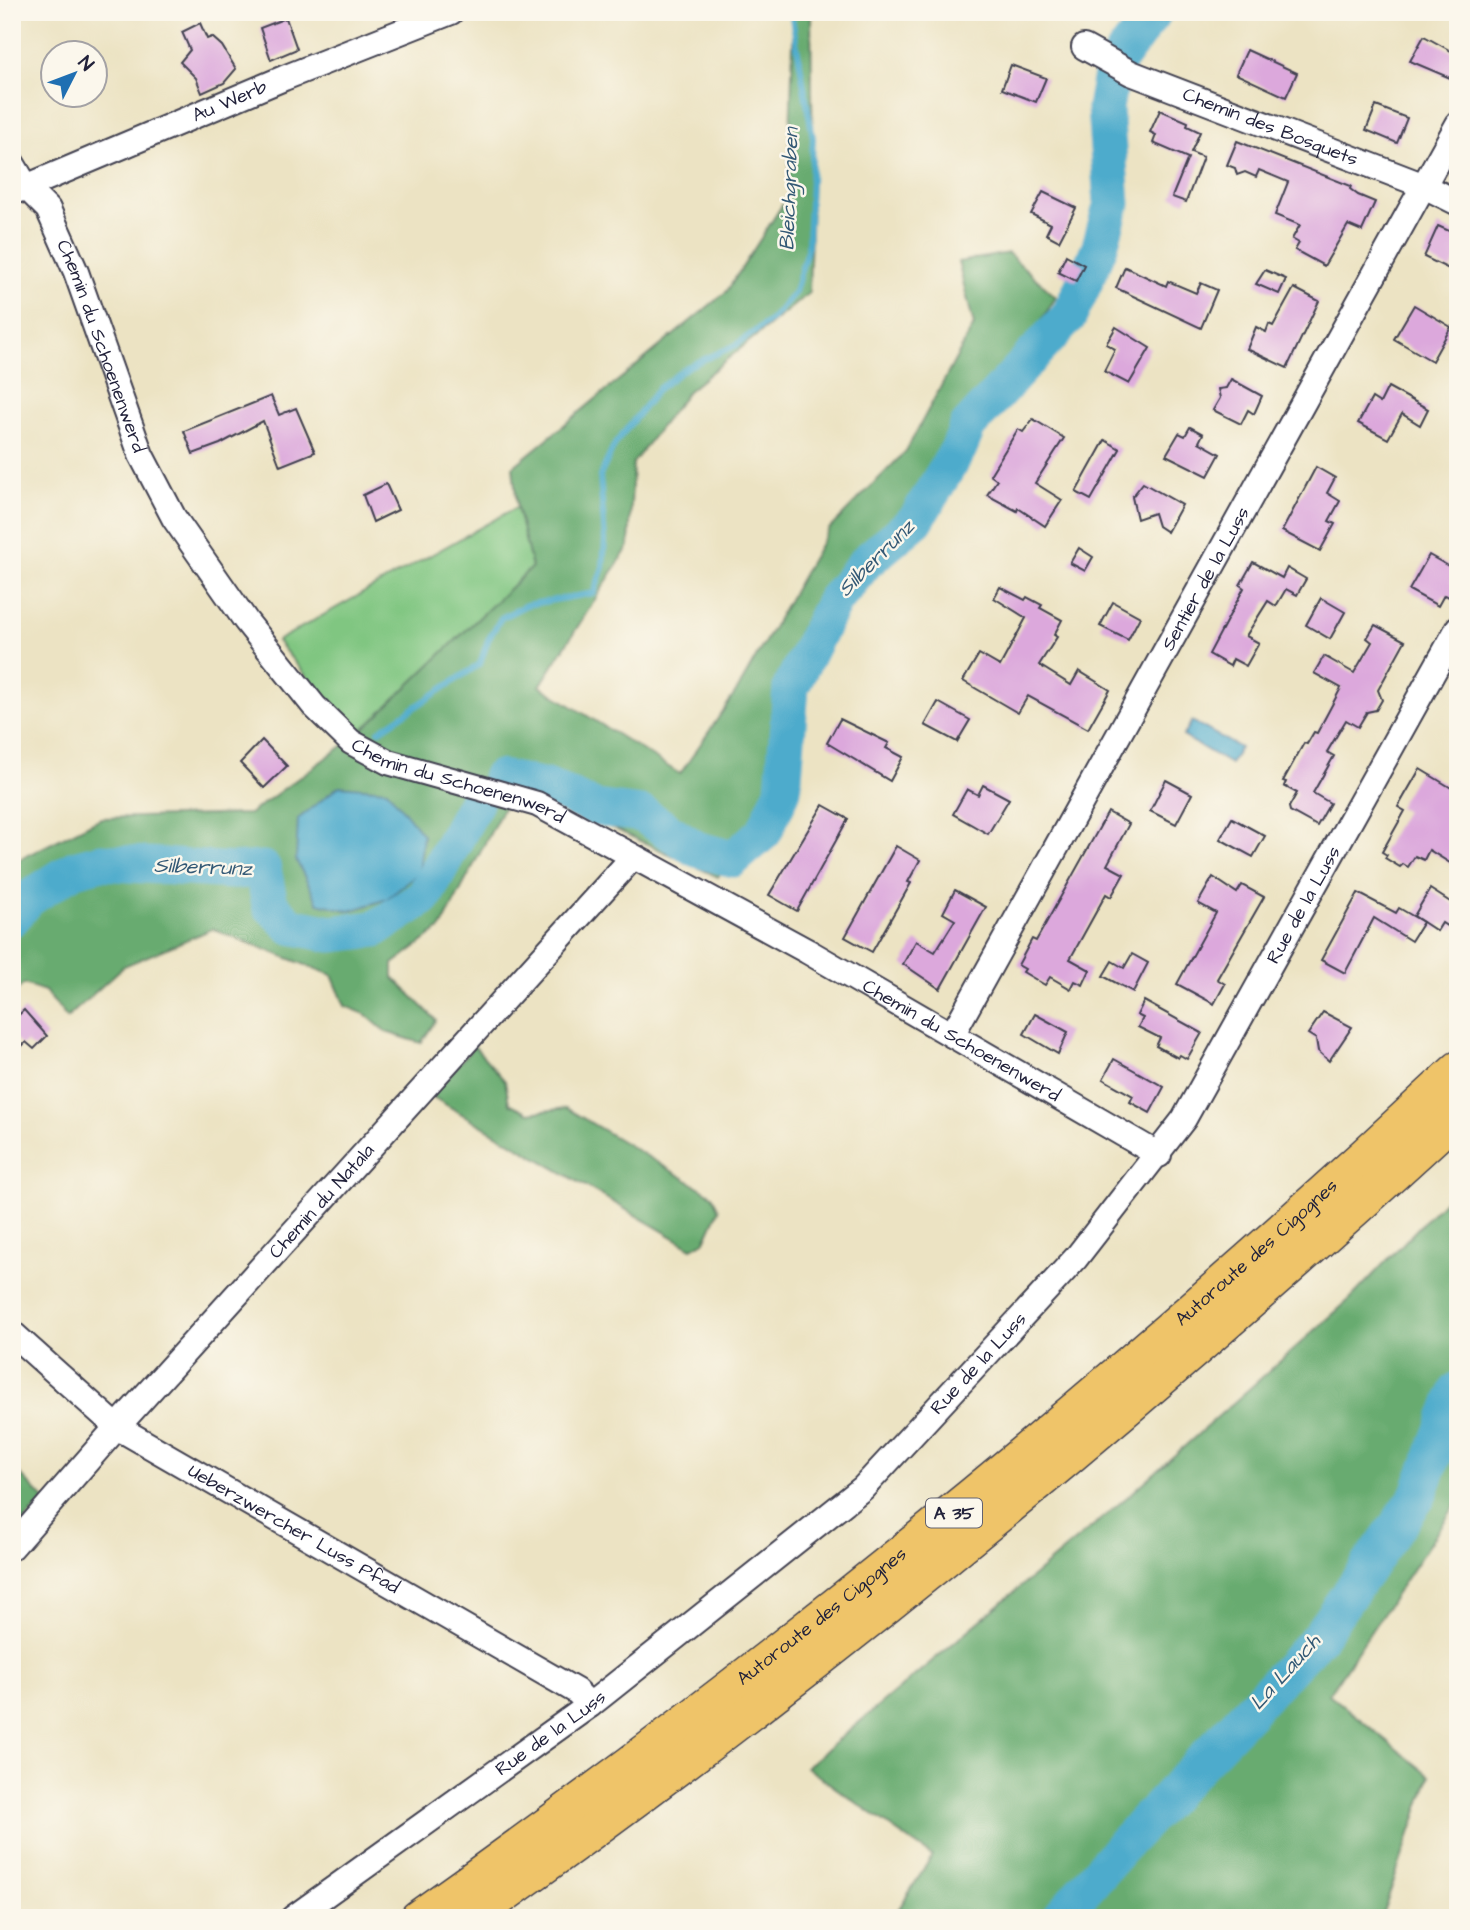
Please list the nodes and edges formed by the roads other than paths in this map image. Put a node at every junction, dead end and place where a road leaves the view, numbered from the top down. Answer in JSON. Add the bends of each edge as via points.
{"nodes":[{"id":1,"x":451,"y":12,"type":"edge"},
{"id":2,"x":1089,"y":51,"type":"dead end"},
{"id":3,"x":1458,"y":124,"type":"edge"},
{"id":4,"x":12,"y":163,"type":"edge"},
{"id":5,"x":1422,"y":185,"type":"junction"},
{"id":6,"x":20,"y":190,"type":"edge"},
{"id":7,"x":1458,"y":203,"type":"edge"},
{"id":8,"x":1458,"y":628,"type":"edge"},
{"id":9,"x":633,"y":857,"type":"junction"},
{"id":10,"x":952,"y":1035,"type":"junction"},
{"id":11,"x":1458,"y":1069,"type":"edge"},
{"id":12,"x":1458,"y":1115,"type":"edge"},
{"id":13,"x":1158,"y":1155,"type":"junction"},
{"id":14,"x":12,"y":1333,"type":"edge"},
{"id":15,"x":117,"y":1427,"type":"junction"},
{"id":16,"x":12,"y":1547,"type":"edge"},
{"id":17,"x":590,"y":1705,"type":"junction"},
{"id":18,"x":293,"y":1918,"type":"edge"},
{"id":19,"x":418,"y":1918,"type":"edge"},
{"id":20,"x":471,"y":1918,"type":"edge"}],
"edges":[{"from":1,"to":6,"type":"street","name":"Au Werb"},
{"from":2,"to":5,"type":"street","name":"Chemin des Bosquets","via":[[1131,73]]},
{"from":3,"to":5,"type":"street","name":"Sentier de la Luss"},
{"from":4,"to":6,"type":"street","name":"Chemin du Schoenenwerd"},
{"from":5,"to":7,"type":"street","name":"Chemin des Bosquets"},
{"from":5,"to":10,"type":"street","name":"Sentier de la Luss"},
{"from":6,"to":9,"type":"street","name":"Chemin du Schoenenwerd","via":[[48,209],[76,272],[141,455],[174,519],[314,706],[351,742],[388,762],[537,804]]},
{"from":8,"to":13,"type":"street","name":"Rue de la Luss","via":[[1184,1119]]},
{"from":9,"to":10,"type":"street","name":"Chemin du Schoenenwerd"},
{"from":9,"to":15,"type":"street","name":"Chemin du Natala"},
{"from":10,"to":13,"type":"street","name":"Chemin du Schoenenwerd"},
{"from":11,"to":19,"type":"highway","name":"Autoroute des Cigognes","number":"A 35","via":[[1164,1336],[897,1559],[731,1689]]},
{"from":12,"to":20,"type":"highway","name":"Autoroute des Cigognes","number":"A 35","via":[[1196,1351],[909,1589],[751,1714]]},
{"from":13,"to":17,"type":"street","name":"Rue de la Luss","via":[[1076,1258],[863,1488]]},
{"from":14,"to":15,"type":"street","name":"Ueberzwercher Luss Pfad"},
{"from":15,"to":16,"type":"street","name":"Chemin du Natala"},
{"from":15,"to":17,"type":"street","name":"Ueberzwercher Luss Pfad","via":[[576,1691]]},
{"from":17,"to":18,"type":"street","name":"Rue de la Luss"}]}
